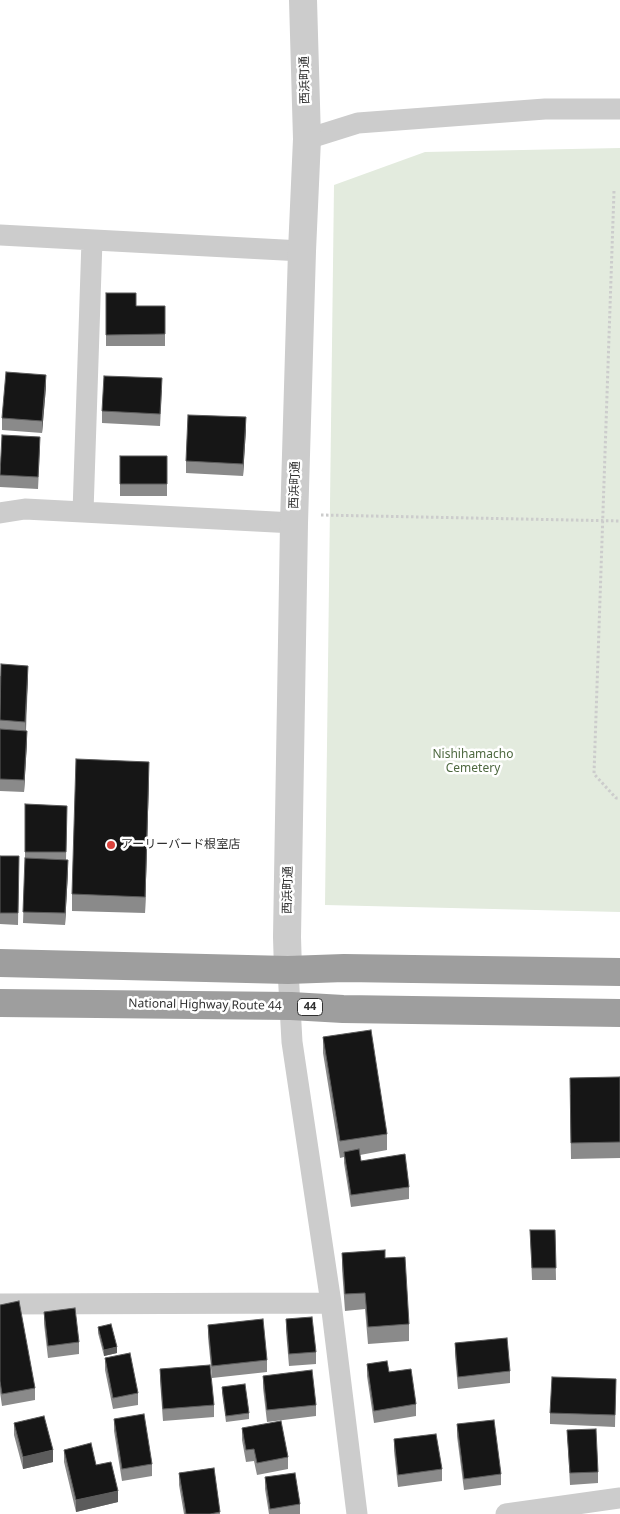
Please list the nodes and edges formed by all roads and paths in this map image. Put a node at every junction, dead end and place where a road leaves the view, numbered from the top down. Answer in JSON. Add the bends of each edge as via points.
{"nodes":[{"id":1,"x":304,"y":0,"type":"edge"},
{"id":2,"x":620,"y":110,"type":"edge"},
{"id":3,"x":307,"y":139,"type":"junction"},
{"id":4,"x":614,"y":190,"type":"dead end"},
{"id":5,"x":0,"y":235,"type":"edge"},
{"id":6,"x":92,"y":240,"type":"junction"},
{"id":7,"x":302,"y":251,"type":"junction"},
{"id":8,"x":83,"y":512,"type":"junction"},
{"id":9,"x":0,"y":513,"type":"edge"},
{"id":10,"x":294,"y":519,"type":"junction"},
{"id":11,"x":603,"y":521,"type":"junction"},
{"id":12,"x":620,"y":521,"type":"edge"},
{"id":13,"x":620,"y":798,"type":"edge"},
{"id":14,"x":0,"y":963,"type":"edge"},
{"id":15,"x":288,"y":970,"type":"junction"},
{"id":16,"x":620,"y":972,"type":"edge"},
{"id":17,"x":0,"y":1003,"type":"edge"},
{"id":18,"x":291,"y":1006,"type":"junction"},
{"id":19,"x":620,"y":1013,"type":"edge"},
{"id":20,"x":331,"y":1303,"type":"junction"},
{"id":21,"x":0,"y":1304,"type":"edge"},
{"id":22,"x":620,"y":1498,"type":"edge"},
{"id":23,"x":540,"y":1512,"type":"edge"},
{"id":24,"x":357,"y":1514,"type":"edge"},
{"id":25,"x":506,"y":1514,"type":"edge"}],
"edges":[{"from":1,"to":3,"type":"street","name":"西浜町通"},
{"from":2,"to":3,"type":"street","via":[[545,109],[358,123]]},
{"from":3,"to":7,"type":"street","name":"西浜町通"},
{"from":4,"to":11,"type":"path"},
{"from":5,"to":6,"type":"street"},
{"from":6,"to":7,"type":"street"},
{"from":6,"to":8,"type":"street"},
{"from":7,"to":10,"type":"street","name":"西浜町通"},
{"from":8,"to":9,"type":"street","via":[[26,509]]},
{"from":8,"to":10,"type":"street"},
{"from":10,"to":11,"type":"path"},
{"from":10,"to":15,"type":"street","name":"西浜町通"},
{"from":11,"to":12,"type":"path"},
{"from":11,"to":13,"type":"path","via":[[594,774],[616,798]]},
{"from":14,"to":15,"type":"highway"},
{"from":15,"to":16,"type":"highway"},
{"from":15,"to":18,"type":"street"},
{"from":17,"to":18,"type":"highway","name":"National Highway Route 44","number":"44"},
{"from":18,"to":19,"type":"highway","name":"National Highway Route 44","number":"44"},
{"from":18,"to":20,"type":"street","via":[[292,1042]]},
{"from":20,"to":21,"type":"street"},
{"from":20,"to":24,"type":"street"},
{"from":22,"to":23,"type":"street"},
{"from":23,"to":25,"type":"street"}]}
